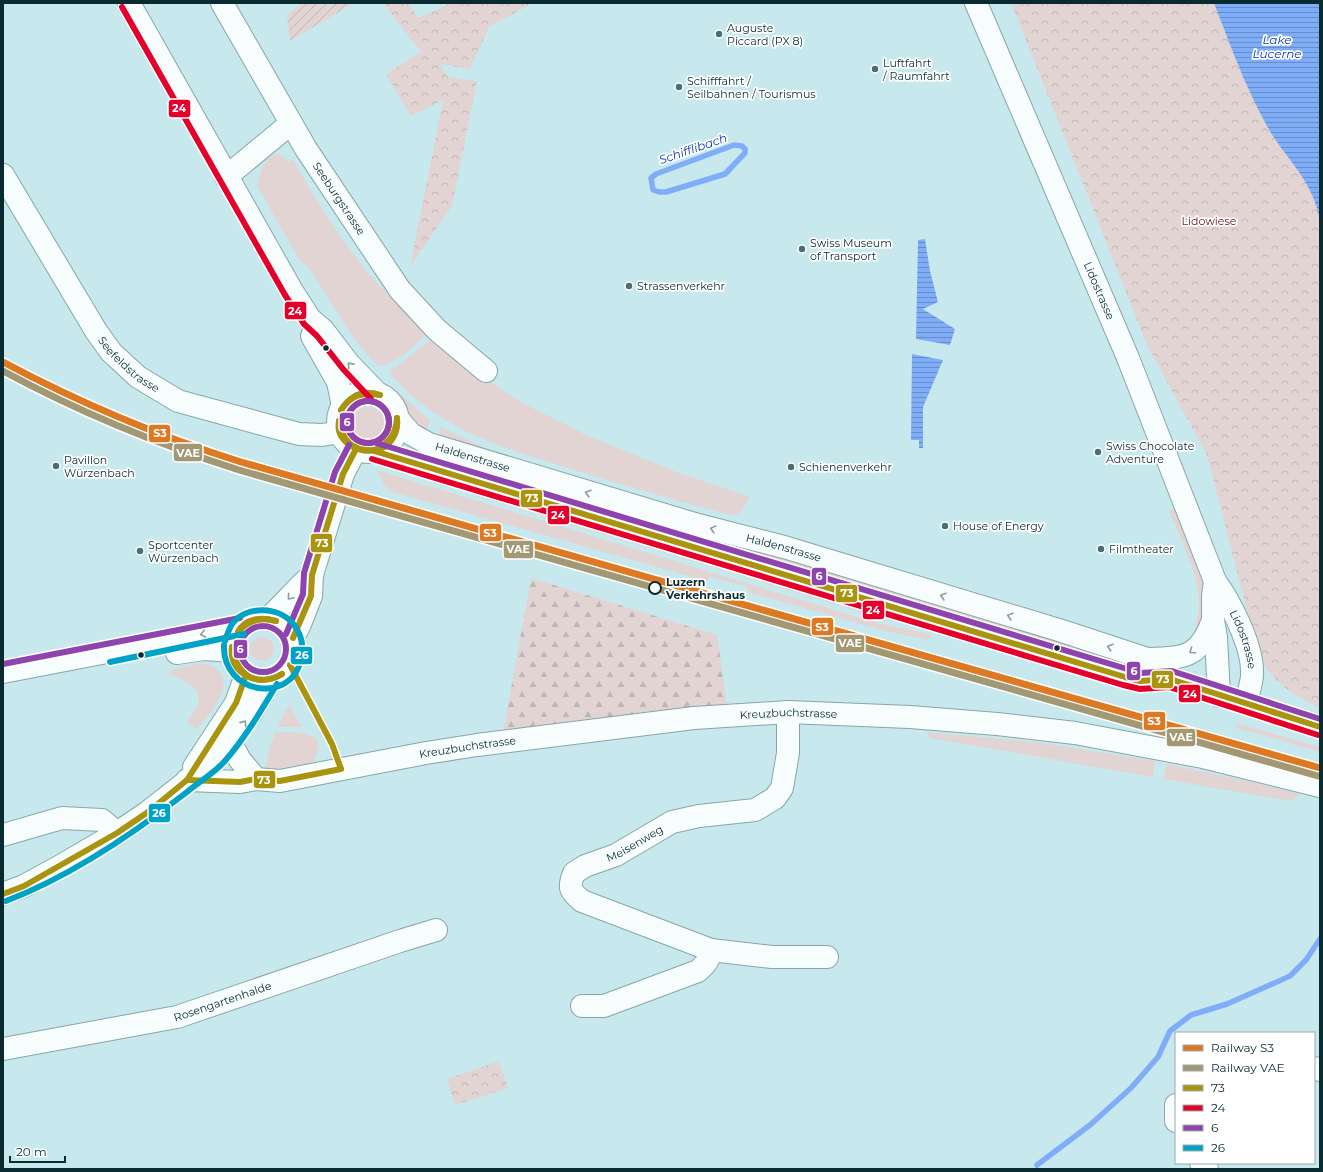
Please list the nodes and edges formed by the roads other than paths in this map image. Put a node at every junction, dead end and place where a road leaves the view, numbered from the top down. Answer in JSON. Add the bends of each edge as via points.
{"nodes":[{"id":1,"x":129,"y":3,"type":"edge"},
{"id":2,"x":222,"y":3,"type":"edge"},
{"id":3,"x":976,"y":3,"type":"edge"},
{"id":4,"x":290,"y":124,"type":"junction"},
{"id":5,"x":3,"y":175,"type":"edge"},
{"id":6,"x":226,"y":177,"type":"junction"},
{"id":7,"x":310,"y":319,"type":"junction"},
{"id":8,"x":486,"y":371,"type":"dead end"},
{"id":9,"x":377,"y":393,"type":"junction"},
{"id":10,"x":343,"y":406,"type":"junction"},
{"id":11,"x":398,"y":419,"type":"junction"},
{"id":12,"x":340,"y":432,"type":"junction"},
{"id":13,"x":365,"y":450,"type":"junction"},
{"id":14,"x":312,"y":576,"type":"junction"},
{"id":15,"x":1215,"y":581,"type":"junction"},
{"id":16,"x":268,"y":618,"type":"junction"},
{"id":17,"x":1213,"y":620,"type":"junction"},
{"id":18,"x":242,"y":626,"type":"junction"},
{"id":19,"x":293,"y":638,"type":"junction"},
{"id":20,"x":232,"y":651,"type":"junction"},
{"id":21,"x":1147,"y":659,"type":"junction"},
{"id":22,"x":3,"y":672,"type":"edge"},
{"id":23,"x":246,"y":675,"type":"junction"},
{"id":24,"x":1170,"y":679,"type":"junction"},
{"id":25,"x":270,"y":680,"type":"junction"},
{"id":26,"x":3,"y":687,"type":"edge"},
{"id":27,"x":1219,"y":696,"type":"junction"},
{"id":28,"x":1245,"y":703,"type":"junction"},
{"id":29,"x":788,"y":712,"type":"junction"},
{"id":30,"x":1320,"y":727,"type":"edge"},
{"id":31,"x":230,"y":741,"type":"junction"},
{"id":32,"x":256,"y":779,"type":"junction"},
{"id":33,"x":187,"y":780,"type":"junction"},
{"id":34,"x":1320,"y":786,"type":"edge"},
{"id":35,"x":117,"y":833,"type":"junction"},
{"id":36,"x":3,"y":835,"type":"edge"},
{"id":37,"x":3,"y":894,"type":"edge"},
{"id":38,"x":436,"y":930,"type":"dead end"},
{"id":39,"x":711,"y":950,"type":"junction"},
{"id":40,"x":826,"y":957,"type":"dead end"},
{"id":41,"x":582,"y":1006,"type":"dead end"},
{"id":42,"x":3,"y":1049,"type":"edge"}],
"edges":[{"from":1,"to":6,"type":"street"},
{"from":2,"to":4,"type":"street","name":"Seeburgstrasse"},
{"from":3,"to":15,"type":"street","name":"Lidostrasse","via":[[1128,358]]},
{"from":4,"to":6,"type":"street"},
{"from":4,"to":8,"type":"street","name":"Seeburgstrasse","via":[[400,290],[437,330]]},
{"from":5,"to":12,"type":"street","name":"Seefeldstrasse","via":[[96,332],[111,352],[138,377],[178,401],[289,432],[315,435]]},
{"from":6,"to":7,"type":"street"},
{"from":9,"to":7,"type":"street","one_way":true,"via":[[349,364],[323,330]]},
{"from":7,"to":10,"type":"street","via":[[312,335],[338,382]]},
{"from":9,"to":10,"type":"street","via":[[360,393],[350,398]]},
{"from":9,"to":11,"type":"street","via":[[391,403]]},
{"from":10,"to":12,"type":"street","via":[[338,418]]},
{"from":11,"to":13,"type":"street","via":[[396,433],[391,441],[383,448]]},
{"from":21,"to":11,"type":"street","name":"Haldenstrasse","one_way":true,"via":[[784,547],[698,526],[429,444],[411,434]]},
{"from":12,"to":13,"type":"street","via":[[344,440]]},
{"from":13,"to":14,"type":"street","via":[[343,474]]},
{"from":13,"to":24,"type":"street","name":"Haldenstrasse","via":[[1125,677],[1140,681]]},
{"from":14,"to":16,"type":"street","one_way":true},
{"from":14,"to":19,"type":"street","via":[[311,596]]},
{"from":15,"to":17,"type":"street","name":"Lidostrasse"},
{"from":15,"to":28,"type":"street","name":"Lidostrasse","via":[[1227,598],[1251,655],[1253,672]]},
{"from":16,"to":18,"type":"street","via":[[257,618]]},
{"from":16,"to":19,"type":"street","via":[[281,624]]},
{"from":17,"to":21,"type":"street","name":"Lidostrasse","one_way":true,"via":[[1202,643],[1189,654]]},
{"from":17,"to":27,"type":"street","name":"Lidostrasse"},
{"from":18,"to":20,"type":"street","via":[[234,638]]},
{"from":18,"to":22,"type":"street","one_way":true},
{"from":19,"to":25,"type":"street","via":[[295,649],[290,665],[282,674]]},
{"from":20,"to":23,"type":"street","via":[[238,668]]},
{"from":20,"to":26,"type":"street","via":[[188,651]]},
{"from":21,"to":24,"type":"street","name":"Haldenstrasse"},
{"from":23,"to":25,"type":"street","via":[[260,680]]},
{"from":23,"to":33,"type":"street","via":[[236,703]]},
{"from":24,"to":27,"type":"street","name":"Haldenstrasse"},
{"from":31,"to":25,"type":"street","one_way":true,"via":[[251,713]]},
{"from":27,"to":28,"type":"street","name":"Haldenstrasse"},
{"from":28,"to":30,"type":"street","name":"Haldenstrasse"},
{"from":29,"to":32,"type":"street","name":"Kreuzbuchstrasse","via":[[694,718],[605,729],[426,753],[280,781]]},
{"from":29,"to":34,"type":"street","name":"Kreuzbuchstrasse","via":[[910,717],[1076,733],[1217,760]]},
{"from":29,"to":39,"type":"street","name":"Meisenweg","via":[[788,753],[782,788],[775,798],[755,810],[699,816],[672,822],[616,855],[585,866],[574,873],[571,880],[572,893],[582,901]]},
{"from":31,"to":32,"type":"street","via":[[240,760]]},
{"from":31,"to":33,"type":"street","via":[[218,757]]},
{"from":32,"to":33,"type":"street","name":"Kreuzbuchstrasse","via":[[240,782]]},
{"from":33,"to":35,"type":"street"},
{"from":35,"to":36,"type":"street","via":[[102,820],[62,818]]},
{"from":35,"to":37,"type":"street","via":[[44,875]]},
{"from":38,"to":42,"type":"street","name":"Rosengartenhalde","via":[[177,1017]]},
{"from":39,"to":40,"type":"street","name":"Meisenweg","via":[[772,957]]},
{"from":39,"to":41,"type":"street","via":[[710,959],[698,970],[604,1006]]}]}
